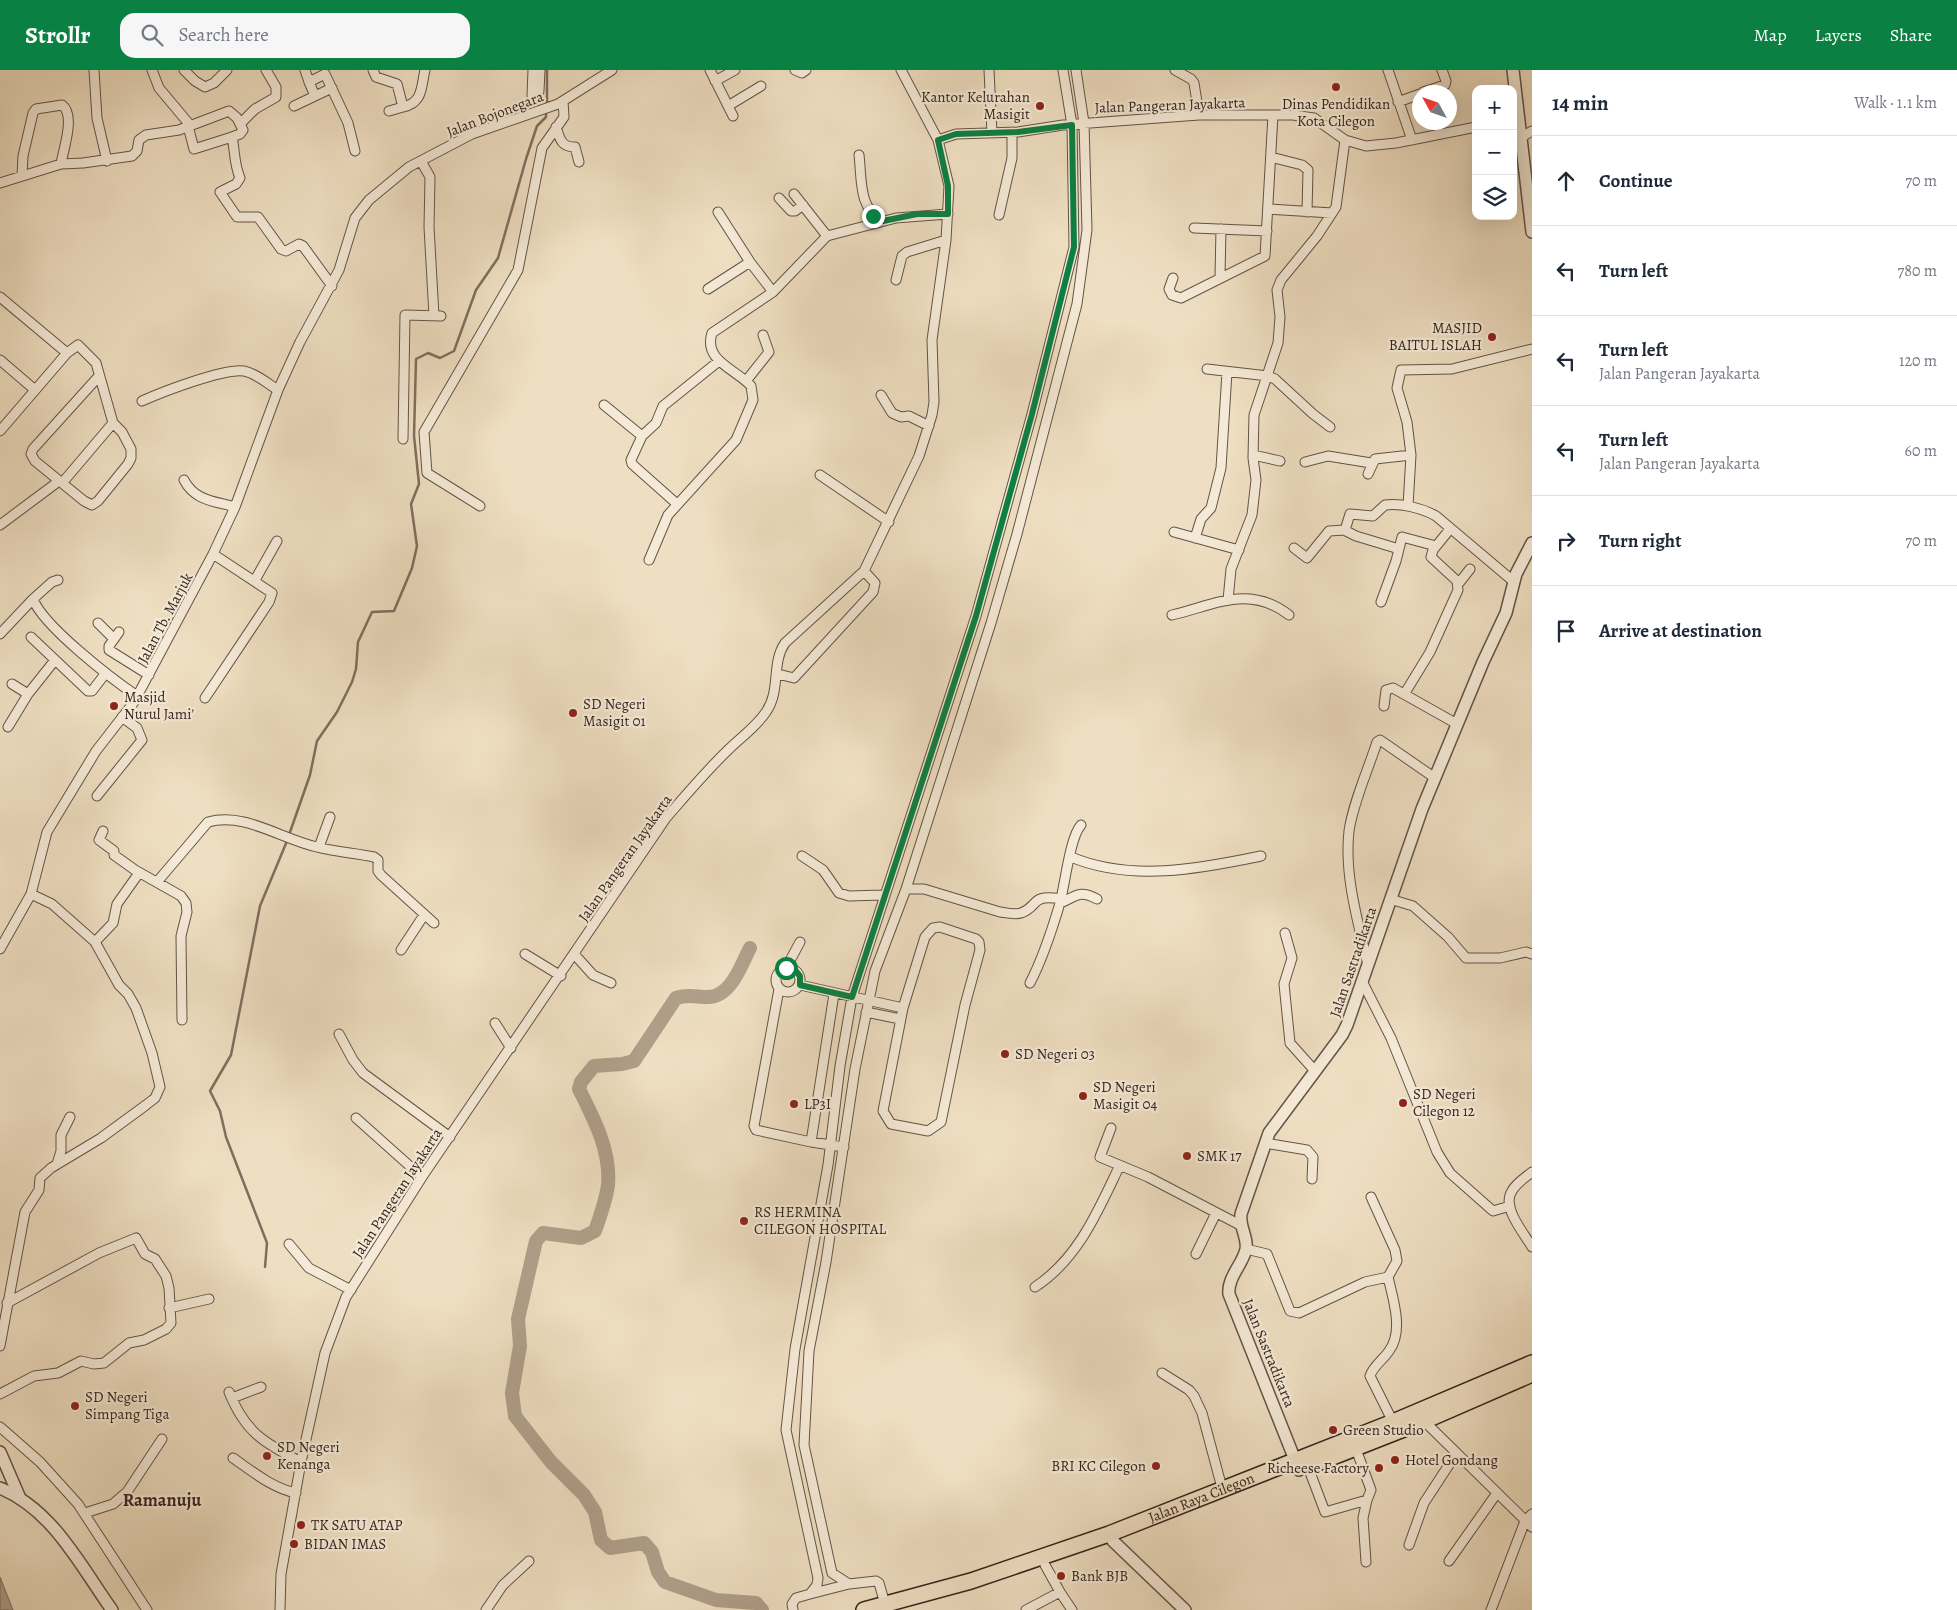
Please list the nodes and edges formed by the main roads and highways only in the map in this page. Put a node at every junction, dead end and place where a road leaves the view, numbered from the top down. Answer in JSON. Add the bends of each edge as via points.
{"nodes":[{"id":1,"x":1532,"y":1363,"type":"edge"},
{"id":2,"x":1532,"y":1374,"type":"edge"},
{"id":3,"x":1301,"y":1466,"type":"junction"},
{"id":4,"x":1111,"y":1537,"type":"junction"},
{"id":5,"x":864,"y":1610,"type":"edge"},
{"id":6,"x":900,"y":1610,"type":"edge"}],
"edges":[{"from":1,"to":3,"type":"highway","name":"Jalan Raya Cilegon"},
{"from":2,"to":3,"type":"highway","name":"Jalan Raya Cilegon","via":[[1356,1449]]},
{"from":3,"to":4,"type":"highway","name":"Jalan Raya Cilegon"},
{"from":3,"to":4,"type":"highway","name":"Jalan Raya Cilegon","via":[[1222,1488]]},
{"from":4,"to":5,"type":"highway","name":"Jalan Raya Cilegon","via":[[971,1581]]},
{"from":4,"to":6,"type":"highway","name":"Jalan Raya Cilegon","via":[[969,1591]]}]}
